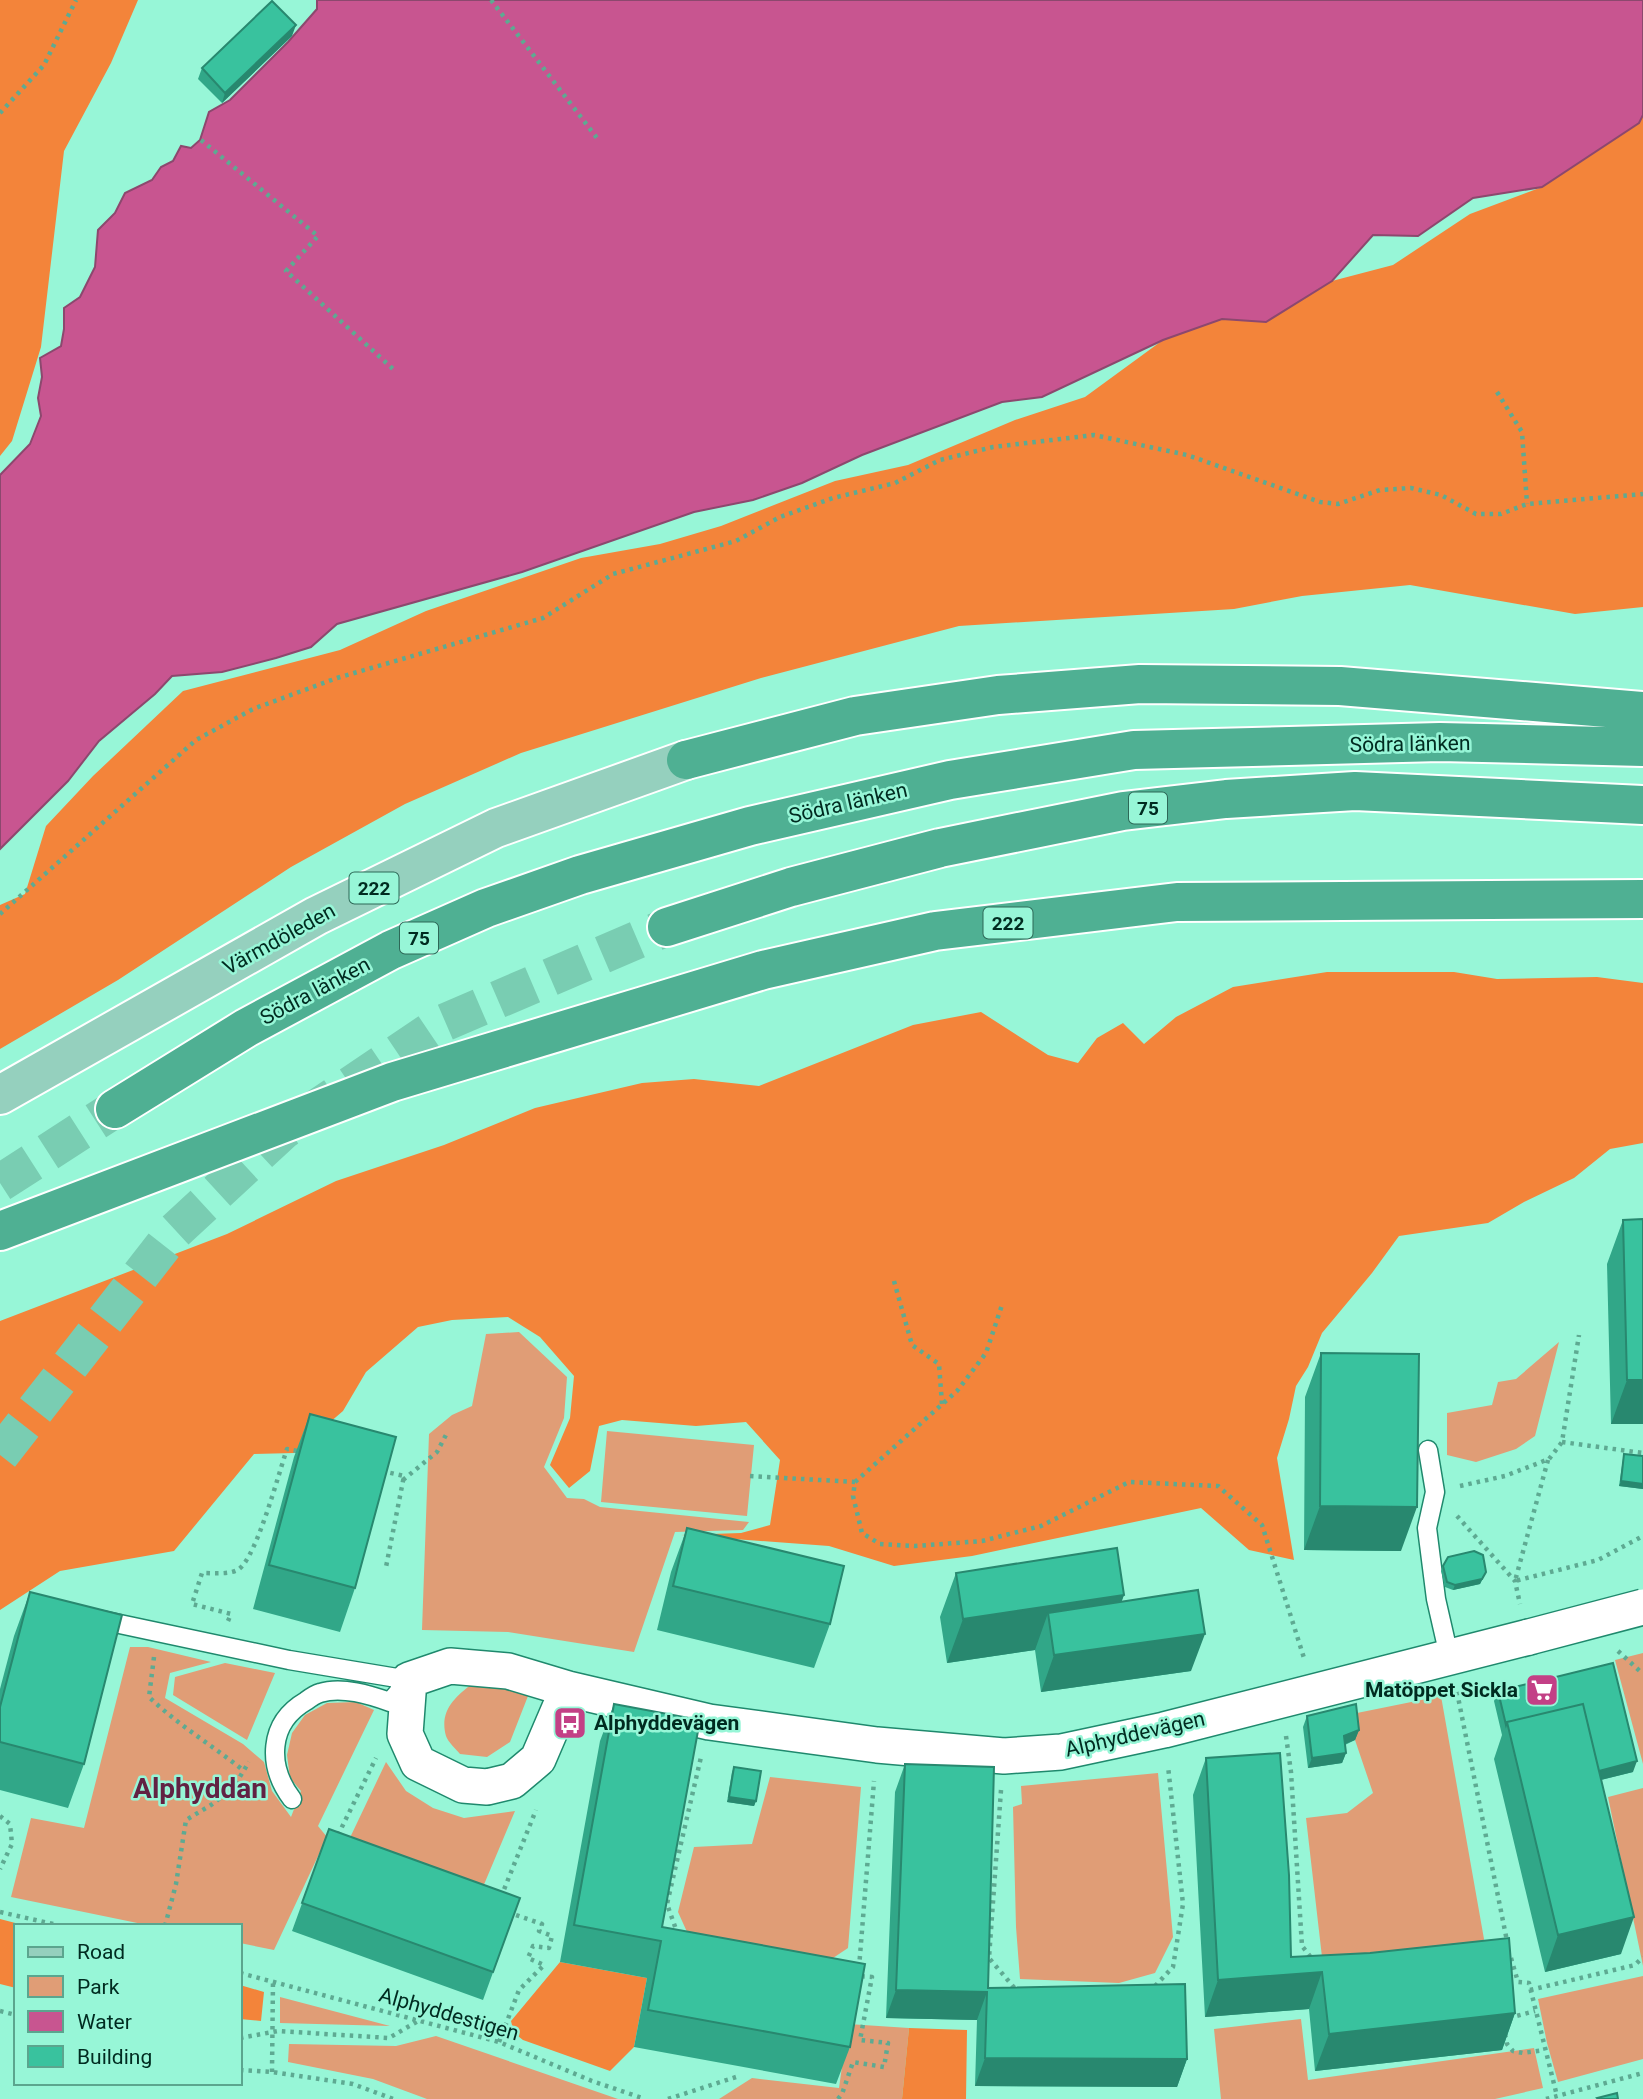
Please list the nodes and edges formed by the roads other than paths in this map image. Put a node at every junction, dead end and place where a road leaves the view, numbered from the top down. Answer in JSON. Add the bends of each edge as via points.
{"nodes":[{"id":1,"x":1643,"y":711,"type":"edge"},
{"id":2,"x":1643,"y":747,"type":"edge"},
{"id":3,"x":686,"y":760,"type":"joint"},
{"id":4,"x":1643,"y":805,"type":"edge"},
{"id":5,"x":1643,"y":899,"type":"edge"},
{"id":6,"x":667,"y":927,"type":"tunnel mouth"},
{"id":7,"x":0,"y":1095,"type":"edge"},
{"id":8,"x":115,"y":1109,"type":"tunnel mouth"},
{"id":9,"x":0,"y":1231,"type":"edge"},
{"id":10,"x":1428,"y":1450,"type":"dead end"},
{"id":11,"x":1643,"y":1608,"type":"edge"},
{"id":12,"x":83,"y":1616,"type":"edge"},
{"id":13,"x":1450,"y":1657,"type":"junction"},
{"id":14,"x":408,"y":1680,"type":"junction"},
{"id":15,"x":568,"y":1689,"type":"junction"},
{"id":16,"x":292,"y":1799,"type":"dead end"}],
"edges":[{"from":1,"to":3,"type":"highway","number":"222","via":[[1339,686],[1140,684],[998,695],[855,716]]},
{"from":2,"to":8,"type":"highway","name":"Södra länken","number":"75","via":[[1440,742],[1134,750],[950,780],[750,826],[580,875],[486,908],[391,950],[246,1028]]},
{"from":3,"to":7,"type":"main road","name":"Värmdöleden","number":"222","via":[[496,828],[316,916]]},
{"from":4,"to":6,"type":"highway","number":"75","via":[[1355,791],[1123,811],[928,851],[791,887]]},
{"from":5,"to":9,"type":"highway","number":"222","via":[[1177,902],[935,932],[763,970],[393,1082]]},
{"from":10,"to":13,"type":"lane","via":[[1435,1492],[1427,1528],[1436,1599]]},
{"from":11,"to":13,"type":"street","name":"Alphyddevägen","bridge":true},
{"from":12,"to":14,"type":"lane"},
{"from":13,"to":15,"type":"street","name":"Alphyddevägen","via":[[1164,1730],[1060,1752],[1004,1756],[877,1745],[709,1722]]},
{"from":14,"to":15,"type":"street","name":"Alphyddevägen","via":[[450,1666],[508,1671]]},
{"from":14,"to":15,"type":"street","via":[[405,1734],[418,1763],[463,1785],[487,1787],[512,1781],[538,1759]]},
{"from":14,"to":16,"type":"lane","via":[[390,1702],[344,1691],[320,1693],[295,1707],[276,1733],[275,1760],[280,1783]]}]}
